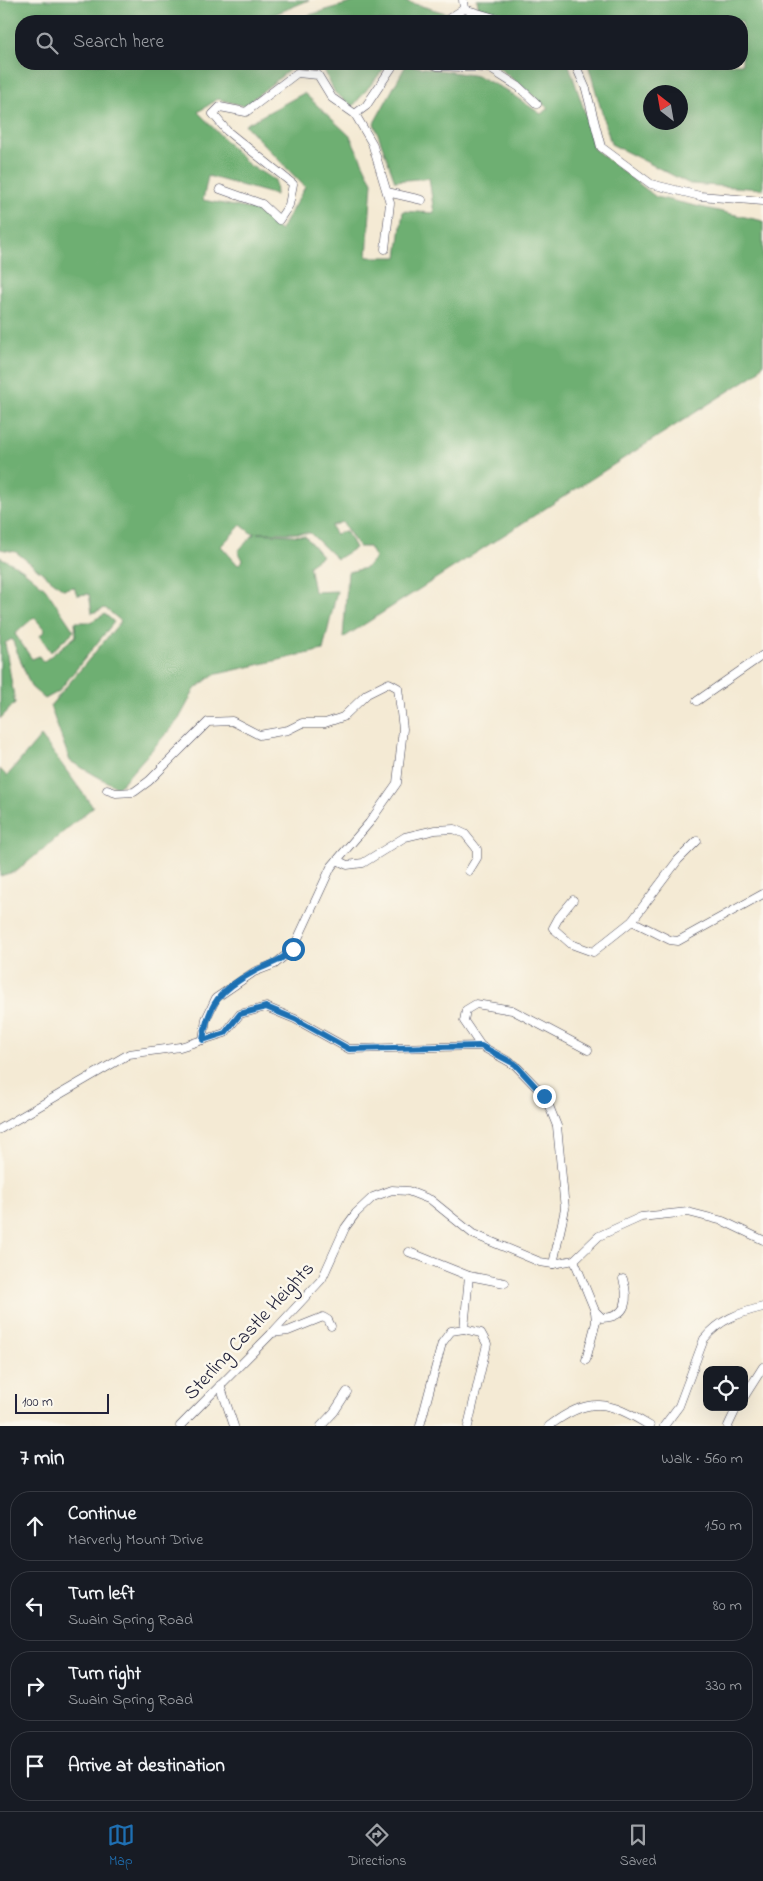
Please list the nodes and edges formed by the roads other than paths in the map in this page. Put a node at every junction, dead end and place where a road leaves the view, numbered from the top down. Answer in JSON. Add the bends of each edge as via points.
{"nodes":[{"id":1,"x":463,"y":0,"type":"edge"},
{"id":2,"x":464,"y":9,"type":"junction"},
{"id":3,"x":454,"y":15,"type":"edge"},
{"id":4,"x":484,"y":15,"type":"edge"},
{"id":5,"x":390,"y":70,"type":"edge"},
{"id":6,"x":492,"y":70,"type":"edge"},
{"id":7,"x":578,"y":70,"type":"edge"},
{"id":8,"x":537,"y":104,"type":"dead end"},
{"id":9,"x":355,"y":114,"type":"junction"},
{"id":10,"x":220,"y":189,"type":"dead end"},
{"id":11,"x":387,"y":192,"type":"junction"},
{"id":12,"x":422,"y":200,"type":"dead end"},
{"id":13,"x":763,"y":201,"type":"edge"},
{"id":14,"x":385,"y":249,"type":"dead end"},
{"id":15,"x":763,"y":655,"type":"edge"},
{"id":16,"x":697,"y":701,"type":"dead end"},
{"id":17,"x":107,"y":790,"type":"dead end"},
{"id":18,"x":697,"y":842,"type":"dead end"},
{"id":19,"x":337,"y":860,"type":"junction"},
{"id":20,"x":469,"y":871,"type":"dead end"},
{"id":21,"x":763,"y":894,"type":"edge"},
{"id":22,"x":573,"y":900,"type":"dead end"},
{"id":23,"x":632,"y":921,"type":"junction"},
{"id":24,"x":203,"y":1040,"type":"junction"},
{"id":25,"x":481,"y":1046,"type":"junction"},
{"id":26,"x":588,"y":1050,"type":"dead end"},
{"id":27,"x":0,"y":1129,"type":"edge"},
{"id":28,"x":763,"y":1240,"type":"edge"},
{"id":29,"x":409,"y":1252,"type":"dead end"},
{"id":30,"x":574,"y":1260,"type":"junction"},
{"id":31,"x":553,"y":1264,"type":"junction"},
{"id":32,"x":469,"y":1276,"type":"junction"},
{"id":33,"x":623,"y":1279,"type":"dead end"},
{"id":34,"x":505,"y":1283,"type":"dead end"},
{"id":35,"x":763,"y":1307,"type":"edge"},
{"id":36,"x":595,"y":1311,"type":"junction"},
{"id":37,"x":331,"y":1326,"type":"dead end"},
{"id":38,"x":464,"y":1329,"type":"junction"},
{"id":39,"x":272,"y":1333,"type":"junction"},
{"id":40,"x":586,"y":1360,"type":"dead end"},
{"id":41,"x":763,"y":1367,"type":"edge"},
{"id":42,"x":220,"y":1385,"type":"junction"},
{"id":43,"x":748,"y":1391,"type":"edge"},
{"id":44,"x":347,"y":1392,"type":"dead end"},
{"id":45,"x":736,"y":1411,"type":"edge"},
{"id":46,"x":230,"y":1424,"type":"edge"},
{"id":47,"x":180,"y":1426,"type":"edge"},
{"id":48,"x":321,"y":1426,"type":"edge"},
{"id":49,"x":420,"y":1426,"type":"edge"},
{"id":50,"x":468,"y":1426,"type":"edge"},
{"id":51,"x":549,"y":1426,"type":"edge"},
{"id":52,"x":650,"y":1426,"type":"edge"},
{"id":53,"x":664,"y":1426,"type":"edge"},
{"id":54,"x":728,"y":1426,"type":"edge"}],
"edges":[{"from":1,"to":2,"type":"street"},
{"from":2,"to":3,"type":"street"},
{"from":2,"to":4,"type":"street"},
{"from":5,"to":9,"type":"street","via":[[366,106]]},
{"from":6,"to":8,"type":"street","via":[[519,87]]},
{"from":7,"to":13,"type":"street","via":[[601,147],[651,184],[700,196]]},
{"from":9,"to":10,"type":"street","via":[[332,98],[318,75],[297,73],[246,112],[220,107],[213,114],[228,131],[293,184],[289,205],[278,220],[262,204]]},
{"from":9,"to":11,"type":"street","via":[[372,143]]},
{"from":11,"to":12,"type":"street"},
{"from":11,"to":14,"type":"street","via":[[390,203]]},
{"from":15,"to":16,"type":"street"},
{"from":17,"to":19,"type":"street","via":[[134,792],[208,722],[232,722],[259,735],[288,730],[302,723],[325,723],[343,717],[367,694],[389,683],[398,688],[403,729],[397,783]]},
{"from":18,"to":23,"type":"street","via":[[678,860]]},
{"from":19,"to":20,"type":"street","via":[[347,865],[363,862],[405,837],[454,829],[464,834],[477,849],[478,858]]},
{"from":19,"to":24,"type":"street","via":[[293,949],[216,998],[206,1018]]},
{"from":21,"to":23,"type":"street","via":[[678,941]]},
{"from":22,"to":23,"type":"street","via":[[553,928],[571,944],[593,952]]},
{"from":24,"to":25,"type":"street","via":[[225,1033],[240,1014],[266,1007],[349,1049]]},
{"from":24,"to":27,"type":"street","via":[[180,1047],[129,1054]]},
{"from":25,"to":26,"type":"street","via":[[464,1020],[466,1010],[476,1004],[512,1010]]},
{"from":25,"to":31,"type":"street","via":[[515,1064],[544,1096],[557,1126],[565,1209]]},
{"from":28,"to":30,"type":"street","via":[[723,1221],[688,1212],[641,1217],[599,1236]]},
{"from":29,"to":32,"type":"street"},
{"from":30,"to":31,"type":"street"},
{"from":30,"to":36,"type":"street"},
{"from":31,"to":39,"type":"street","name":"Sterling Castle Heights","via":[[540,1262],[473,1234],[431,1200],[408,1191],[392,1190],[373,1197],[356,1213],[345,1228],[322,1279]]},
{"from":32,"to":34,"type":"street"},
{"from":32,"to":38,"type":"street"},
{"from":33,"to":36,"type":"street","via":[[628,1295],[622,1310],[602,1318]]},
{"from":35,"to":53,"type":"street","via":[[728,1318],[710,1331],[679,1406]]},
{"from":36,"to":40,"type":"street","via":[[596,1322]]},
{"from":37,"to":39,"type":"street","via":[[323,1317],[288,1331]]},
{"from":38,"to":49,"type":"street","via":[[451,1331],[442,1342]]},
{"from":38,"to":50,"type":"street","via":[[481,1333],[487,1344]]},
{"from":39,"to":42,"type":"street","name":"Sterling Castle Heights"},
{"from":41,"to":43,"type":"street"},
{"from":42,"to":46,"type":"street"},
{"from":42,"to":47,"type":"street","name":"Sterling Castle Heights"},
{"from":44,"to":48,"type":"street"},
{"from":45,"to":54,"type":"street"},
{"from":51,"to":52,"type":"street","via":[[580,1408],[605,1404],[617,1407]]}]}
